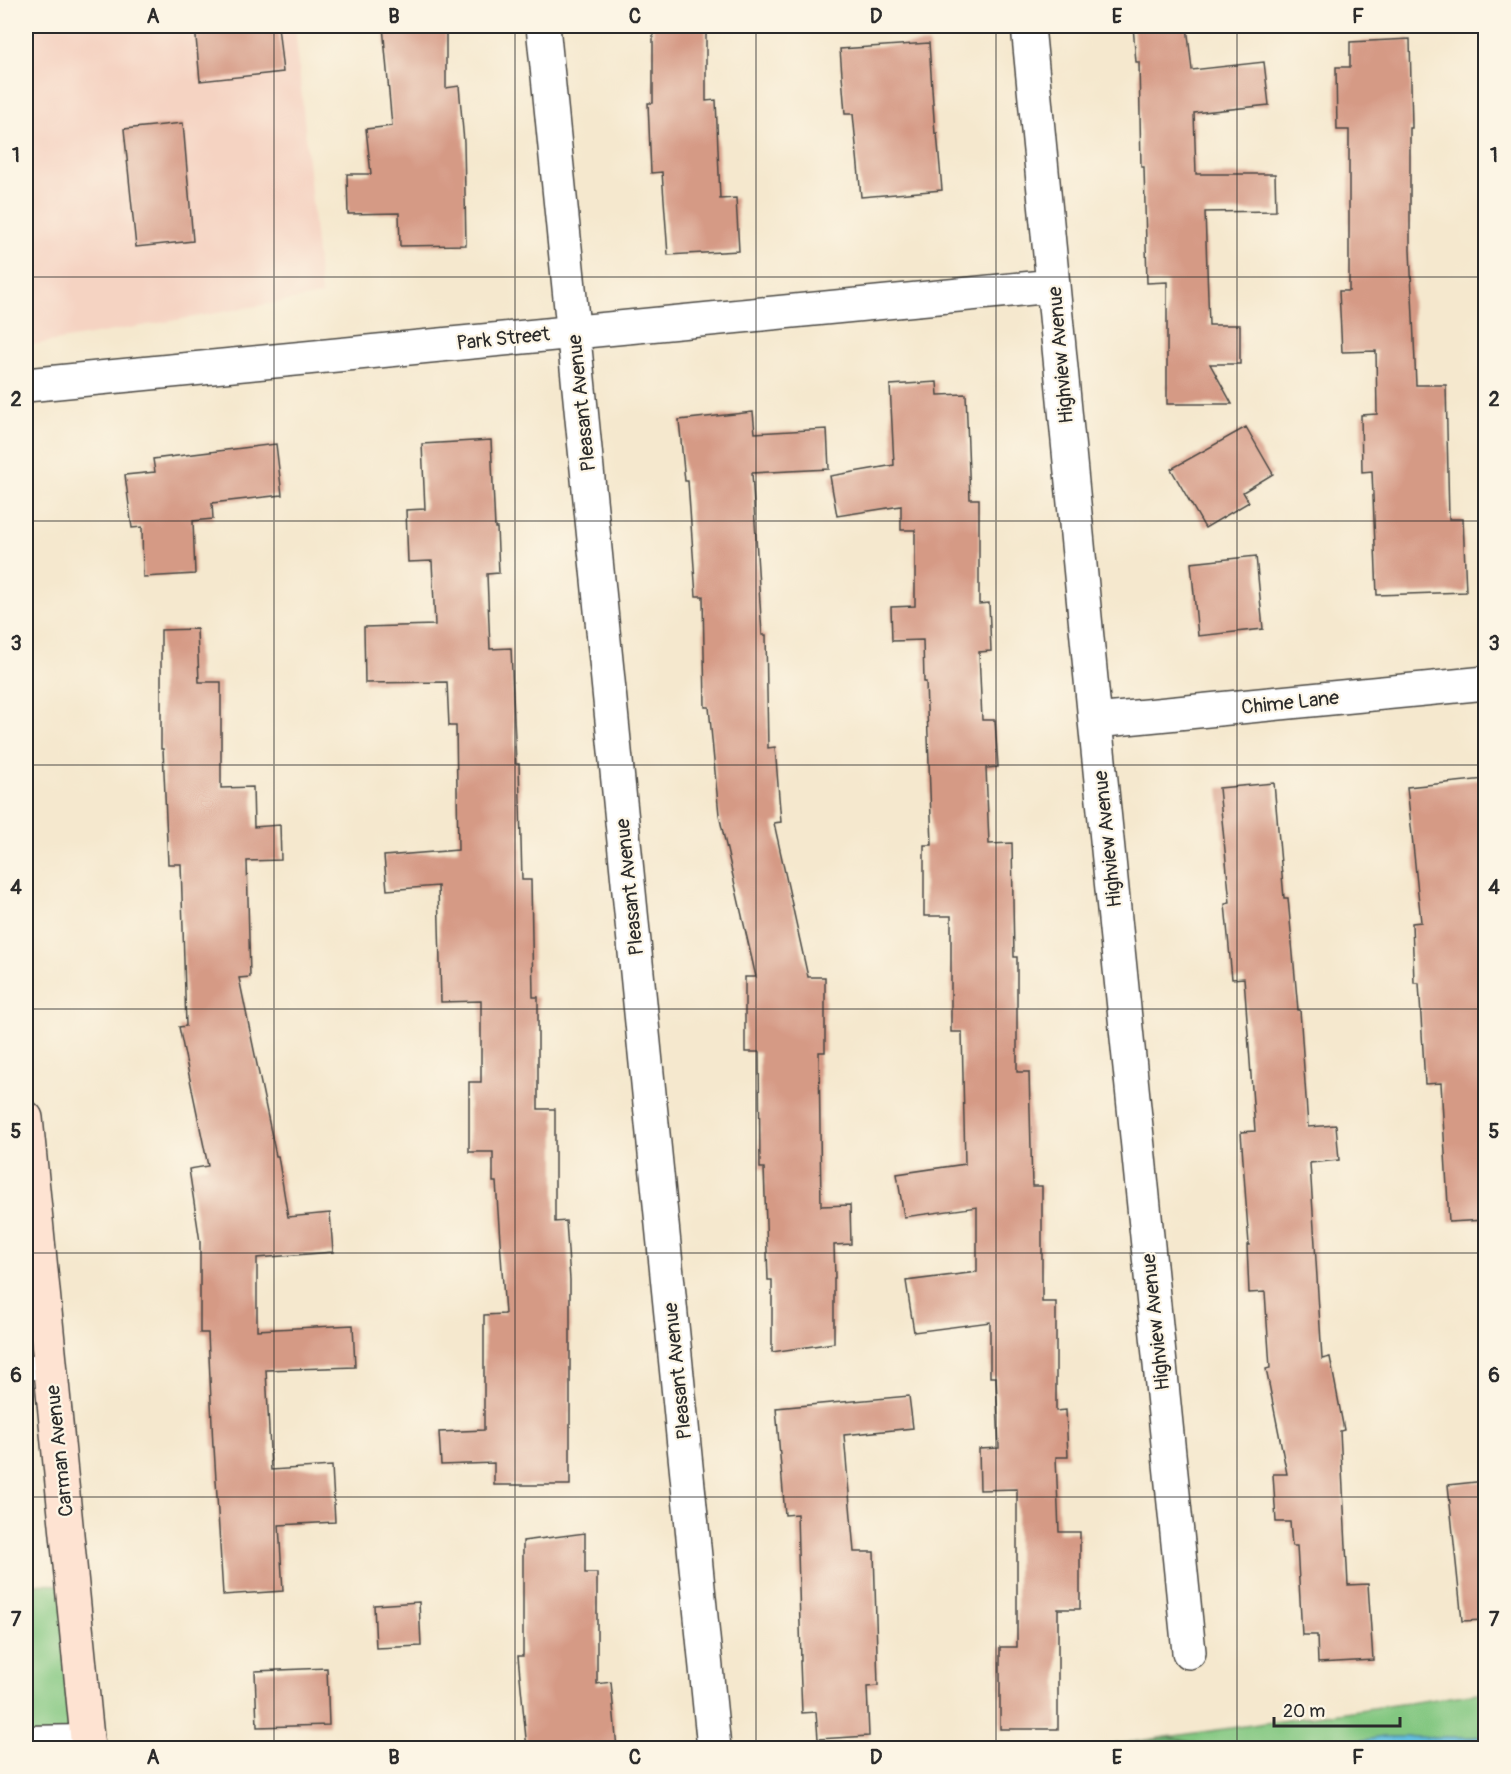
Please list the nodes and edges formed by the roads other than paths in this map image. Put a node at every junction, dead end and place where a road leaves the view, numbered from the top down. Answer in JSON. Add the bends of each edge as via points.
{"nodes":[{"id":1,"x":543,"y":26,"type":"edge"},
{"id":2,"x":1028,"y":26,"type":"edge"},
{"id":3,"x":1053,"y":286,"type":"junction"},
{"id":4,"x":573,"y":331,"type":"junction"},
{"id":5,"x":26,"y":385,"type":"edge"},
{"id":6,"x":1485,"y":683,"type":"edge"},
{"id":7,"x":1095,"y":721,"type":"junction"},
{"id":8,"x":26,"y":1118,"type":"edge"},
{"id":9,"x":38,"y":1366,"type":"edge"},
{"id":10,"x":1189,"y":1652,"type":"dead end"},
{"id":11,"x":26,"y":1738,"type":"edge"},
{"id":12,"x":88,"y":1743,"type":"edge"},
{"id":13,"x":714,"y":1749,"type":"edge"}],
"edges":[{"from":1,"to":4,"type":"street","name":"Pleasant Avenue"},
{"from":2,"to":3,"type":"street","name":"Highview Avenue"},
{"from":3,"to":4,"type":"street","name":"Park Street"},
{"from":3,"to":7,"type":"street","name":"Highview Avenue"},
{"from":4,"to":5,"type":"street","name":"Park Street"},
{"from":4,"to":13,"type":"street","name":"Pleasant Avenue"},
{"from":6,"to":7,"type":"street","name":"Chime Lane"},
{"from":7,"to":10,"type":"street","name":"Highview Avenue"},
{"from":8,"to":9,"type":"main road","name":"Carman Avenue"},
{"from":9,"to":12,"type":"main road","name":"Carman Avenue"},
{"from":11,"to":12,"type":"lane"}]}
